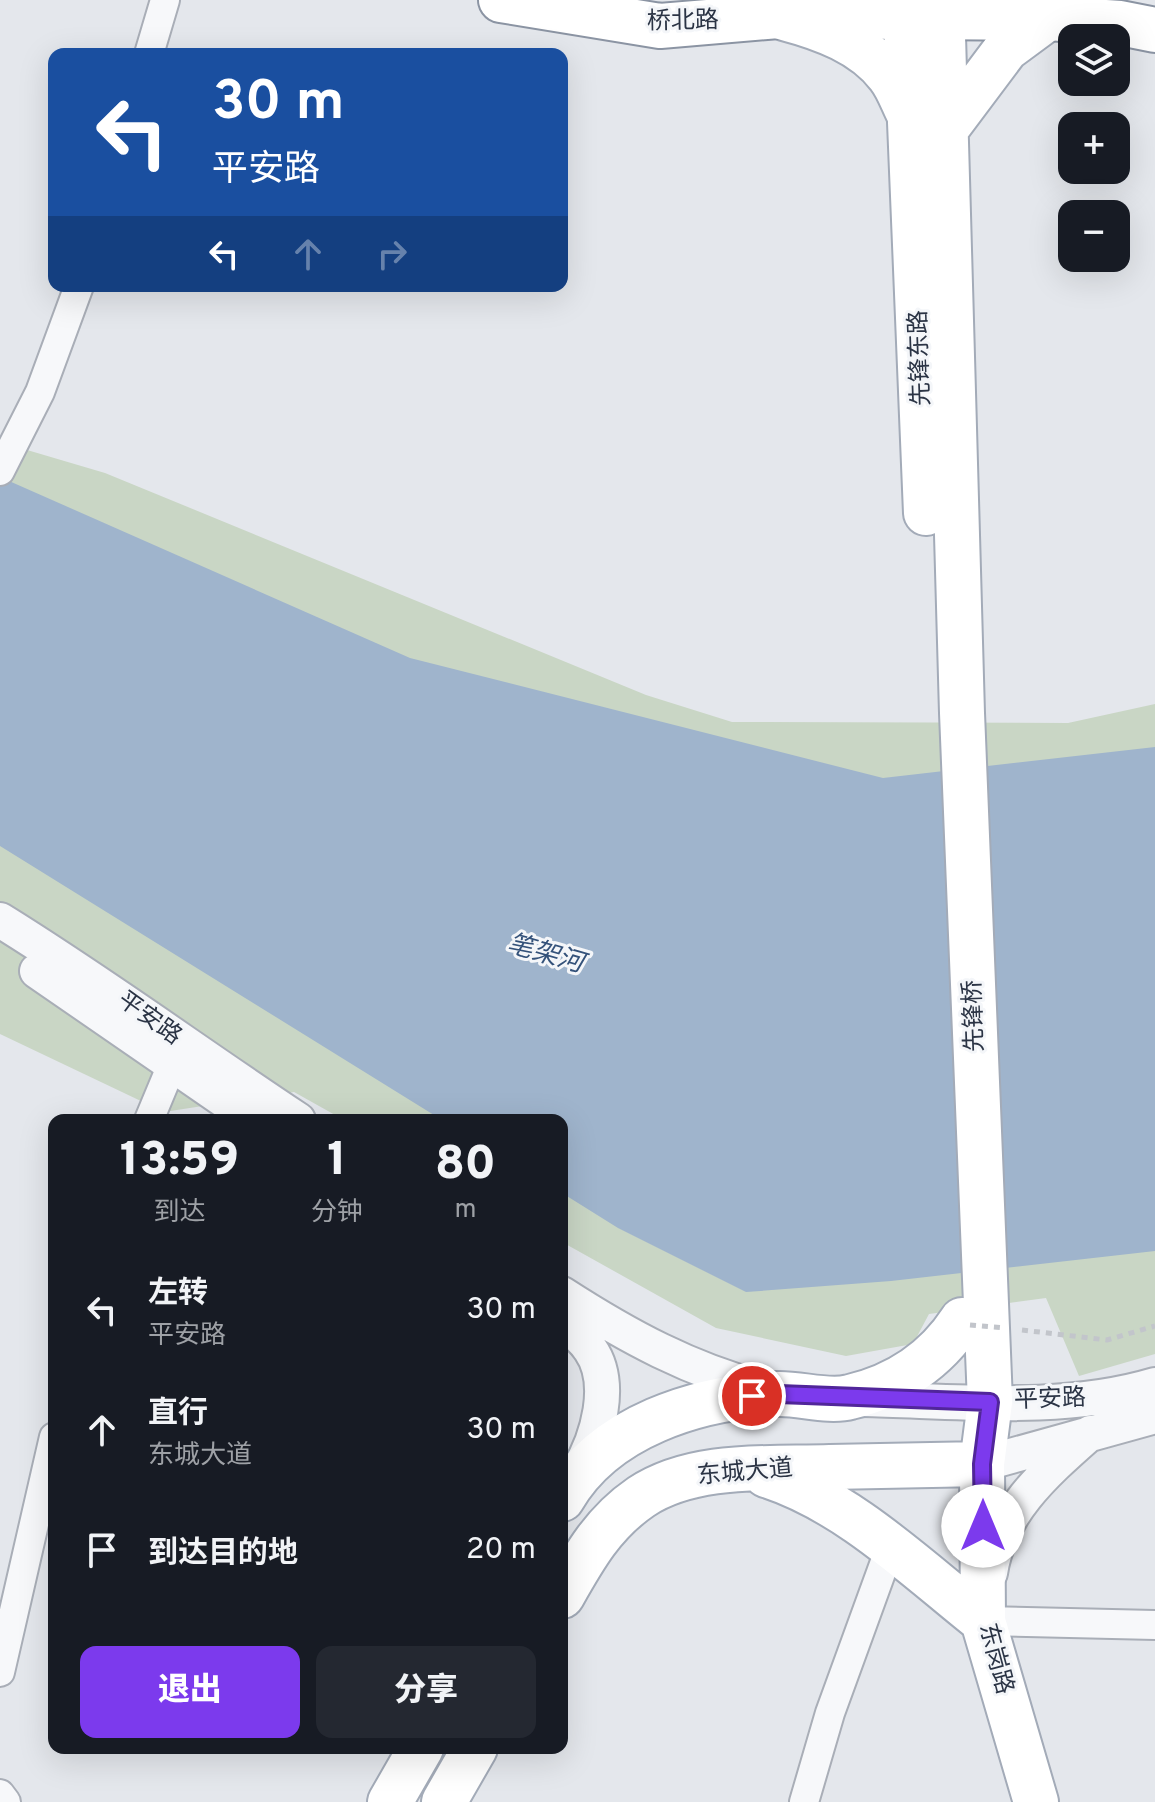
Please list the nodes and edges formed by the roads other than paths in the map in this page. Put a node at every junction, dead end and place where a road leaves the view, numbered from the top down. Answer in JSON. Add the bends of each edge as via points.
{"nodes":[{"id":1,"x":165,"y":0,"type":"edge"},
{"id":2,"x":501,"y":0,"type":"edge"},
{"id":3,"x":670,"y":0,"type":"edge"},
{"id":4,"x":1131,"y":0,"type":"edge"},
{"id":5,"x":924,"y":9,"type":"edge"},
{"id":6,"x":778,"y":16,"type":"junction"},
{"id":7,"x":1048,"y":18,"type":"junction"},
{"id":8,"x":1155,"y":19,"type":"edge"},
{"id":9,"x":628,"y":22,"type":"junction"},
{"id":10,"x":1155,"y":30,"type":"edge"},
{"id":11,"x":151,"y":48,"type":"edge"},
{"id":12,"x":929,"y":125,"type":"junction"},
{"id":13,"x":77,"y":292,"type":"edge"},
{"id":14,"x":7,"y":461,"type":"edge"},
{"id":15,"x":948,"y":714,"type":"joint"},
{"id":16,"x":0,"y":920,"type":"edge"},
{"id":17,"x":0,"y":947,"type":"edge"},
{"id":18,"x":176,"y":1055,"type":"junction"},
{"id":19,"x":151,"y":1114,"type":"edge"},
{"id":20,"x":246,"y":1114,"type":"edge"},
{"id":21,"x":287,"y":1114,"type":"edge"},
{"id":22,"x":568,"y":1298,"type":"edge"},
{"id":23,"x":981,"y":1323,"type":"junction"},
{"id":24,"x":568,"y":1328,"type":"edge"},
{"id":25,"x":1155,"y":1385,"type":"edge"},
{"id":26,"x":779,"y":1394,"type":"junction"},
{"id":27,"x":848,"y":1398,"type":"junction"},
{"id":28,"x":977,"y":1401,"type":"junction"},
{"id":29,"x":1068,"y":1402,"type":"junction"},
{"id":30,"x":1155,"y":1416,"type":"edge"},
{"id":31,"x":1090,"y":1433,"type":"junction"},
{"id":32,"x":48,"y":1463,"type":"edge"},
{"id":33,"x":982,"y":1464,"type":"junction"},
{"id":34,"x":748,"y":1469,"type":"junction"},
{"id":35,"x":568,"y":1488,"type":"edge"},
{"id":36,"x":568,"y":1490,"type":"edge"},
{"id":37,"x":890,"y":1548,"type":"junction"},
{"id":38,"x":568,"y":1586,"type":"edge"},
{"id":39,"x":983,"y":1621,"type":"junction"},
{"id":40,"x":1155,"y":1625,"type":"edge"},
{"id":41,"x":0,"y":1672,"type":"edge"},
{"id":42,"x":418,"y":1754,"type":"edge"},
{"id":43,"x":472,"y":1754,"type":"edge"},
{"id":44,"x":0,"y":1794,"type":"edge"},
{"id":45,"x":6,"y":1802,"type":"edge"},
{"id":46,"x":390,"y":1802,"type":"edge"},
{"id":47,"x":444,"y":1802,"type":"edge"},
{"id":48,"x":804,"y":1802,"type":"edge"},
{"id":49,"x":1036,"y":1802,"type":"edge"}],
"edges":[{"from":1,"to":11,"type":"street"},
{"from":2,"to":9,"type":"main road","name":"桥北路"},
{"from":3,"to":9,"type":"main road"},
{"from":4,"to":8,"type":"main road"},
{"from":5,"to":6,"type":"main road","name":"桥北路"},
{"from":5,"to":7,"type":"main road","name":"桥北路"},
{"from":5,"to":12,"type":"main road","name":"先锋东路"},
{"from":6,"to":9,"type":"main road","name":"桥北路","via":[[686,26]]},
{"from":6,"to":12,"type":"main road","via":[[826,29],[858,49],[889,75]]},
{"from":7,"to":10,"type":"main road","name":"桥北路"},
{"from":7,"to":12,"type":"main road","via":[[1006,49]]},
{"from":12,"to":15,"type":"main road","name":"先锋东路"},
{"from":13,"to":14,"type":"street","via":[[40,392]]},
{"from":15,"to":23,"type":"main road","name":"先锋桥"},
{"from":16,"to":18,"type":"street","name":"平安路","via":[[94,979]]},
{"from":17,"to":18,"type":"street","name":"平安路"},
{"from":18,"to":19,"type":"street"},
{"from":18,"to":20,"type":"street","name":"平安路"},
{"from":18,"to":21,"type":"street","name":"平安路"},
{"from":22,"to":26,"type":"street","via":[[611,1326],[712,1374]]},
{"from":23,"to":27,"type":"main road","via":[[896,1381]]},
{"from":23,"to":28,"type":"main road","name":"东岗路"},
{"from":23,"to":29,"type":"street","via":[[1015,1383],[1031,1395]]},
{"from":24,"to":35,"type":"street","via":[[591,1349],[601,1390],[596,1432]]},
{"from":25,"to":29,"type":"street","name":"平安路","via":[[1115,1397]]},
{"from":26,"to":27,"type":"main road"},
{"from":26,"to":36,"type":"main road","via":[[725,1399],[642,1425]]},
{"from":27,"to":28,"type":"street","name":"平安路"},
{"from":28,"to":29,"type":"street","name":"平安路"},
{"from":28,"to":33,"type":"main road","name":"东岗路"},
{"from":30,"to":31,"type":"street","name":"平安路"},
{"from":31,"to":33,"type":"street","name":"平安路"},
{"from":31,"to":39,"type":"street","via":[[1022,1499],[992,1561]]},
{"from":32,"to":41,"type":"street"},
{"from":33,"to":34,"type":"main road","name":"东城大道"},
{"from":33,"to":39,"type":"main road","name":"东岗路"},
{"from":34,"to":37,"type":"main road","via":[[805,1488]]},
{"from":34,"to":38,"type":"main road","name":"东城大道","via":[[697,1475],[641,1497],[596,1537]]},
{"from":37,"to":39,"type":"main road"},
{"from":37,"to":48,"type":"street"},
{"from":39,"to":40,"type":"street"},
{"from":39,"to":49,"type":"main road","name":"东岗路"},
{"from":42,"to":46,"type":"main road"},
{"from":43,"to":47,"type":"main road"},
{"from":44,"to":45,"type":"street"}]}
